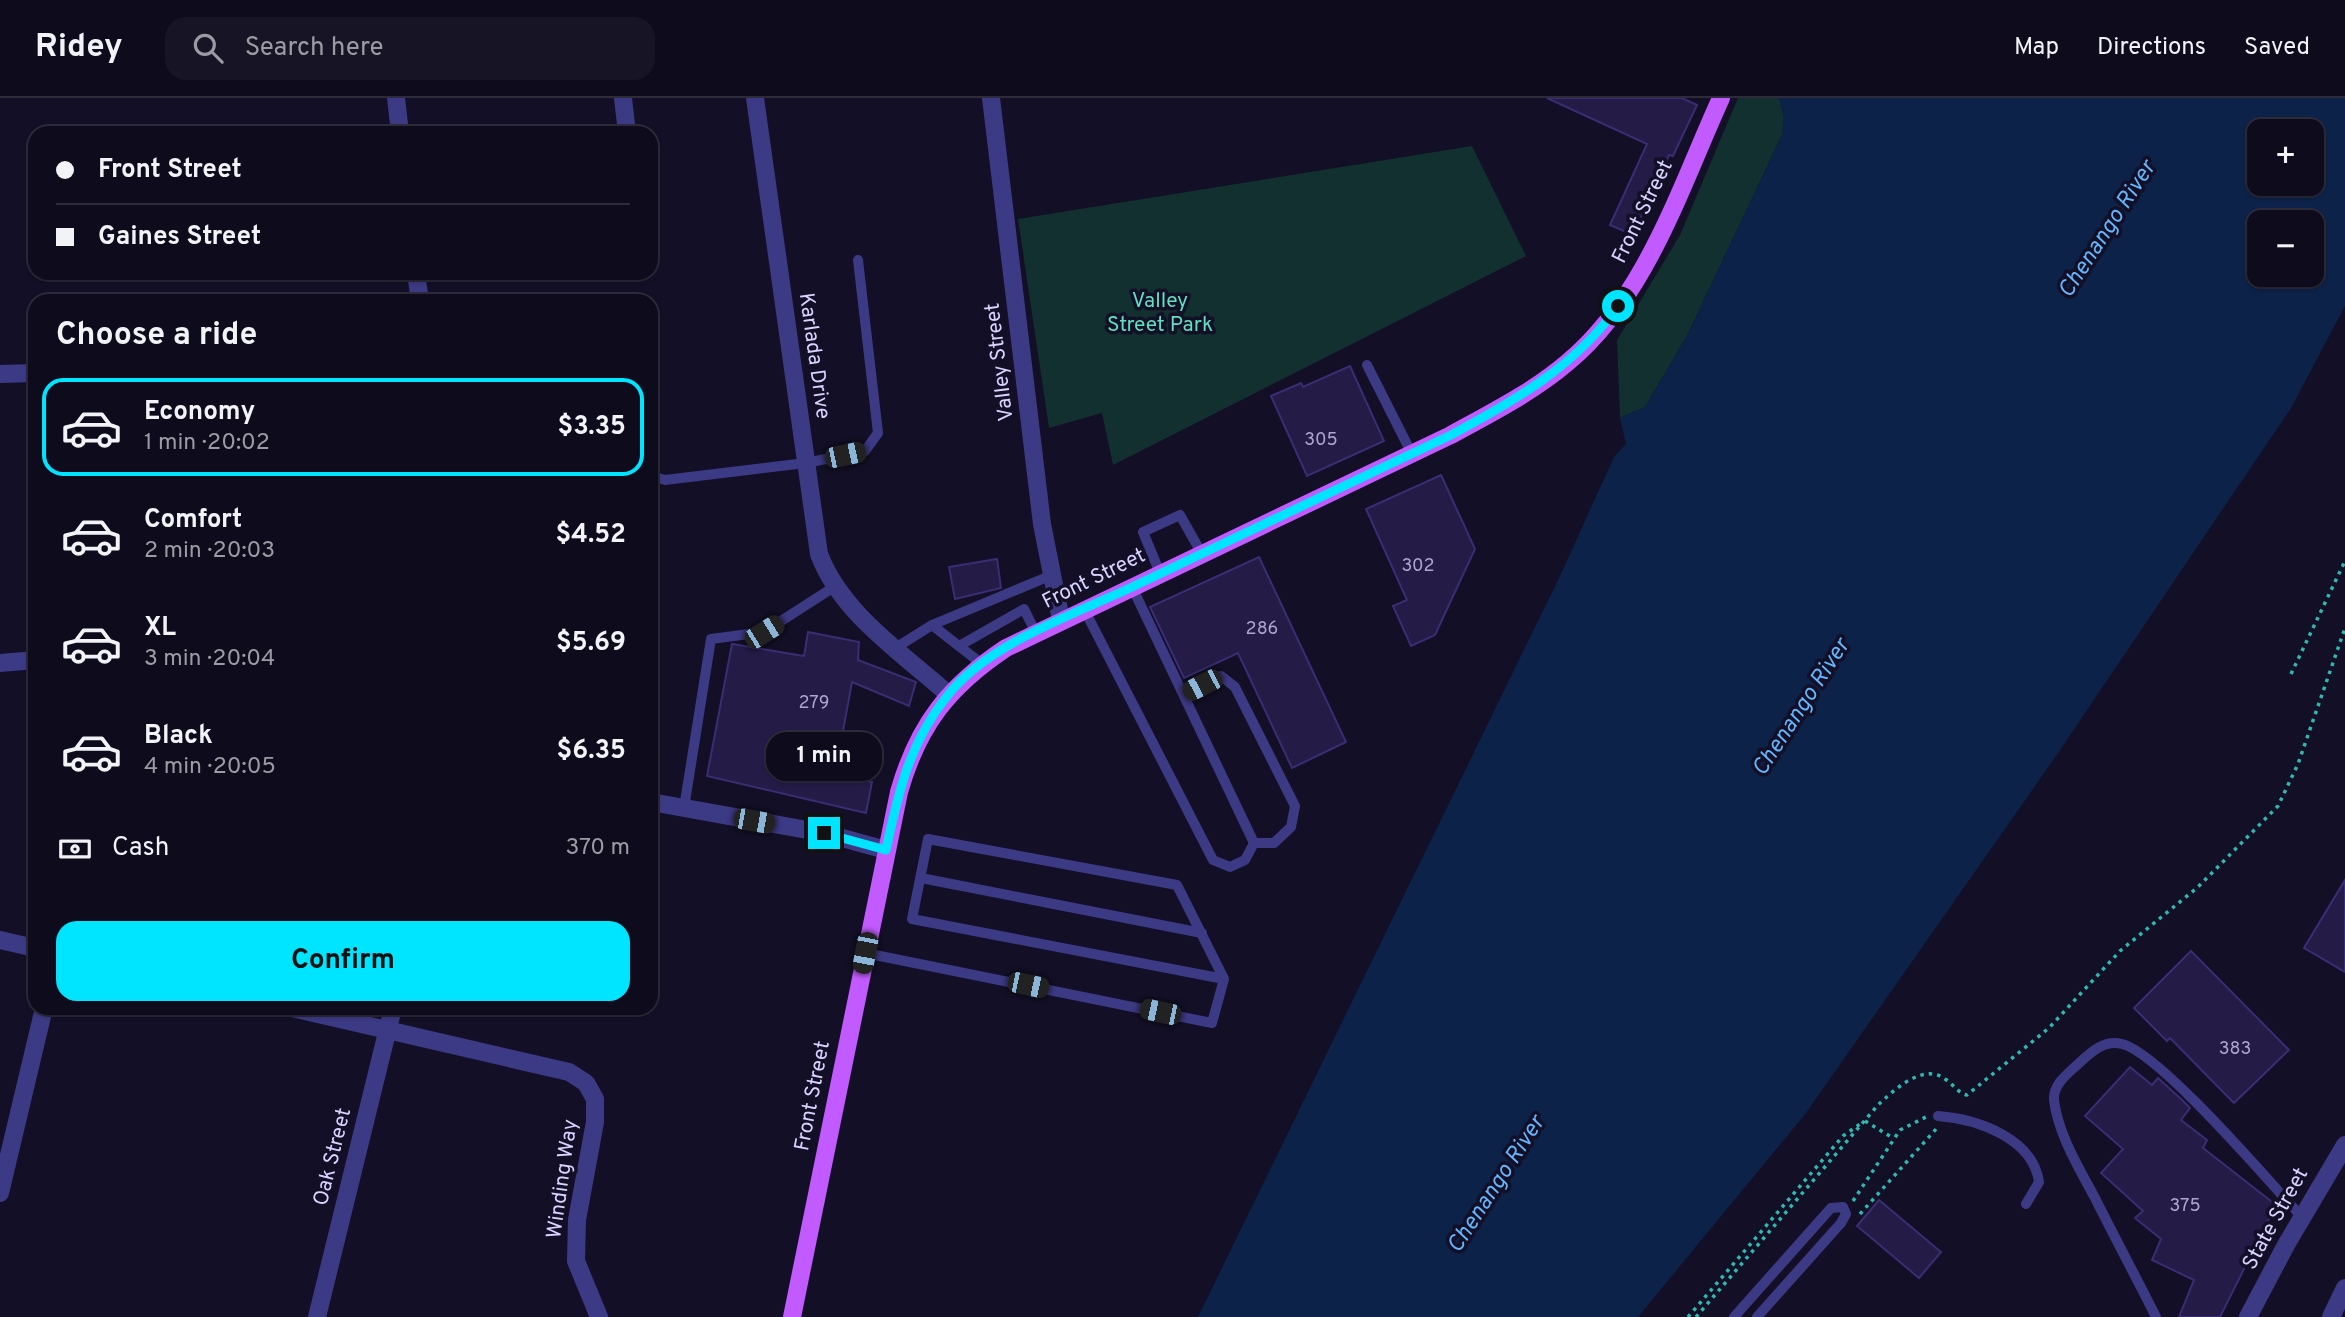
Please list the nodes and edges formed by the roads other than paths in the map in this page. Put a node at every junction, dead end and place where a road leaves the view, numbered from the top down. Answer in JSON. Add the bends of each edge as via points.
{"nodes":[{"id":1,"x":396,"y":98,"type":"edge"},
{"id":2,"x":623,"y":98,"type":"edge"},
{"id":3,"x":755,"y":98,"type":"edge"},
{"id":4,"x":990,"y":98,"type":"edge"},
{"id":5,"x":1721,"y":98,"type":"edge"},
{"id":6,"x":399,"y":126,"type":"edge"},
{"id":7,"x":626,"y":126,"type":"edge"},
{"id":8,"x":858,"y":260,"type":"dead end"},
{"id":9,"x":1367,"y":365,"type":"dead end"},
{"id":10,"x":28,"y":373,"type":"edge"},
{"id":11,"x":0,"y":374,"type":"edge"},
{"id":12,"x":1412,"y":454,"type":"junction"},
{"id":13,"x":806,"y":463,"type":"junction"},
{"id":14,"x":658,"y":478,"type":"edge"},
{"id":15,"x":1202,"y":554,"type":"junction"},
{"id":16,"x":1160,"y":573,"type":"junction"},
{"id":17,"x":1052,"y":576,"type":"junction"},
{"id":18,"x":834,"y":587,"type":"junction"},
{"id":19,"x":1132,"y":587,"type":"junction"},
{"id":20,"x":1015,"y":591,"type":"junction"},
{"id":21,"x":1024,"y":609,"type":"junction"},
{"id":22,"x":1084,"y":609,"type":"junction"},
{"id":23,"x":1060,"y":620,"type":"junction"},
{"id":24,"x":932,"y":625,"type":"junction"},
{"id":25,"x":1037,"y":633,"type":"junction"},
{"id":26,"x":959,"y":646,"type":"junction"},
{"id":27,"x":897,"y":647,"type":"junction"},
{"id":28,"x":28,"y":661,"type":"edge"},
{"id":29,"x":0,"y":663,"type":"edge"},
{"id":30,"x":982,"y":664,"type":"junction"},
{"id":31,"x":948,"y":694,"type":"junction"},
{"id":32,"x":1184,"y":695,"type":"junction"},
{"id":33,"x":658,"y":803,"type":"edge"},
{"id":34,"x":684,"y":808,"type":"junction"},
{"id":35,"x":1254,"y":843,"type":"junction"},
{"id":36,"x":886,"y":850,"type":"junction"},
{"id":37,"x":921,"y":878,"type":"junction"},
{"id":38,"x":1202,"y":933,"type":"junction"},
{"id":39,"x":0,"y":940,"type":"edge"},
{"id":40,"x":28,"y":946,"type":"edge"},
{"id":41,"x":865,"y":953,"type":"junction"},
{"id":42,"x":1224,"y":979,"type":"junction"},
{"id":43,"x":42,"y":1015,"type":"edge"},
{"id":44,"x":322,"y":1015,"type":"edge"},
{"id":45,"x":391,"y":1015,"type":"edge"},
{"id":46,"x":387,"y":1030,"type":"junction"},
{"id":47,"x":1938,"y":1116,"type":"road end"},
{"id":48,"x":2345,"y":1145,"type":"edge"},
{"id":49,"x":0,"y":1192,"type":"edge"},
{"id":50,"x":2026,"y":1204,"type":"dead end"},
{"id":51,"x":2302,"y":1217,"type":"junction"},
{"id":52,"x":2345,"y":1287,"type":"edge"},
{"id":53,"x":317,"y":1317,"type":"edge"},
{"id":54,"x":599,"y":1317,"type":"edge"},
{"id":55,"x":792,"y":1317,"type":"edge"},
{"id":56,"x":1734,"y":1317,"type":"edge"},
{"id":57,"x":1757,"y":1317,"type":"edge"},
{"id":58,"x":2156,"y":1317,"type":"edge"},
{"id":59,"x":2248,"y":1317,"type":"edge"},
{"id":60,"x":2331,"y":1317,"type":"edge"}],
"edges":[{"from":1,"to":6,"type":"street"},
{"from":2,"to":7,"type":"street"},
{"from":3,"to":13,"type":"street","name":"Karlada Drive"},
{"from":4,"to":17,"type":"street","name":"Valley Street"},
{"from":5,"to":12,"type":"main road","name":"Front Street","via":[[1642,271],[1606,324],[1568,362],[1509,404]]},
{"from":8,"to":13,"type":"lane","via":[[878,433],[865,451]]},
{"from":9,"to":12,"type":"lane"},
{"from":10,"to":11,"type":"street"},
{"from":12,"to":15,"type":"main road","name":"Front Street"},
{"from":13,"to":14,"type":"lane"},
{"from":13,"to":18,"type":"street","name":"Karlada Drive","via":[[818,554]]},
{"from":15,"to":16,"type":"main road","name":"Front Street"},
{"from":15,"to":16,"type":"lane","via":[[1180,515],[1143,532]]},
{"from":16,"to":19,"type":"main road","name":"Front Street"},
{"from":17,"to":20,"type":"lane"},
{"from":17,"to":23,"type":"street","name":"Valley Street"},
{"from":18,"to":27,"type":"street","name":"Karlada Drive"},
{"from":18,"to":34,"type":"lane","via":[[764,632],[711,639]]},
{"from":19,"to":22,"type":"main road","name":"Front Street"},
{"from":19,"to":32,"type":"lane"},
{"from":20,"to":21,"type":"lane"},
{"from":20,"to":24,"type":"lane"},
{"from":21,"to":25,"type":"lane"},
{"from":21,"to":26,"type":"lane"},
{"from":22,"to":23,"type":"main road","name":"Front Street"},
{"from":22,"to":35,"type":"lane","via":[[1213,860],[1230,867],[1245,860]]},
{"from":23,"to":25,"type":"main road","name":"Front Street"},
{"from":24,"to":26,"type":"lane"},
{"from":24,"to":27,"type":"lane"},
{"from":25,"to":30,"type":"main road","name":"Front Street"},
{"from":26,"to":30,"type":"lane"},
{"from":27,"to":31,"type":"street","name":"Karlada Drive"},
{"from":28,"to":29,"type":"street"},
{"from":30,"to":31,"type":"main road","name":"Front Street"},
{"from":31,"to":36,"type":"main road","name":"Front Street","via":[[906,766]]},
{"from":32,"to":35,"type":"lane"},
{"from":32,"to":35,"type":"lane","via":[[1221,676],[1235,687],[1295,806],[1291,827],[1274,843]]},
{"from":33,"to":34,"type":"street"},
{"from":34,"to":36,"type":"street","via":[[824,833]]},
{"from":36,"to":41,"type":"main road","name":"Front Street"},
{"from":37,"to":38,"type":"lane"},
{"from":37,"to":38,"type":"lane","via":[[929,839],[1177,885]]},
{"from":37,"to":42,"type":"lane","via":[[912,919]]},
{"from":38,"to":42,"type":"lane"},
{"from":39,"to":40,"type":"street"},
{"from":41,"to":42,"type":"lane","via":[[1212,1023]]},
{"from":41,"to":55,"type":"main road","name":"Front Street"},
{"from":43,"to":49,"type":"street"},
{"from":44,"to":46,"type":"street","name":"Winding Way"},
{"from":45,"to":46,"type":"street","name":"Oak Street"},
{"from":46,"to":53,"type":"street","name":"Oak Street"},
{"from":46,"to":54,"type":"street","name":"Winding Way","via":[[569,1072],[586,1083],[595,1098],[596,1122],[577,1220],[576,1261]]},
{"from":47,"to":50,"type":"lane","via":[[1980,1126],[2023,1149],[2039,1182]]},
{"from":48,"to":51,"type":"street","name":"State Street"},
{"from":51,"to":58,"type":"lane","via":[[2190,1097],[2150,1062],[2123,1044],[2100,1046],[2091,1052],[2059,1082],[2056,1110],[2075,1161]]},
{"from":51,"to":59,"type":"street","name":"State Street"},
{"from":52,"to":60,"type":"street"},
{"from":56,"to":57,"type":"lane","via":[[1831,1208],[1845,1210],[1841,1223]]}]}
